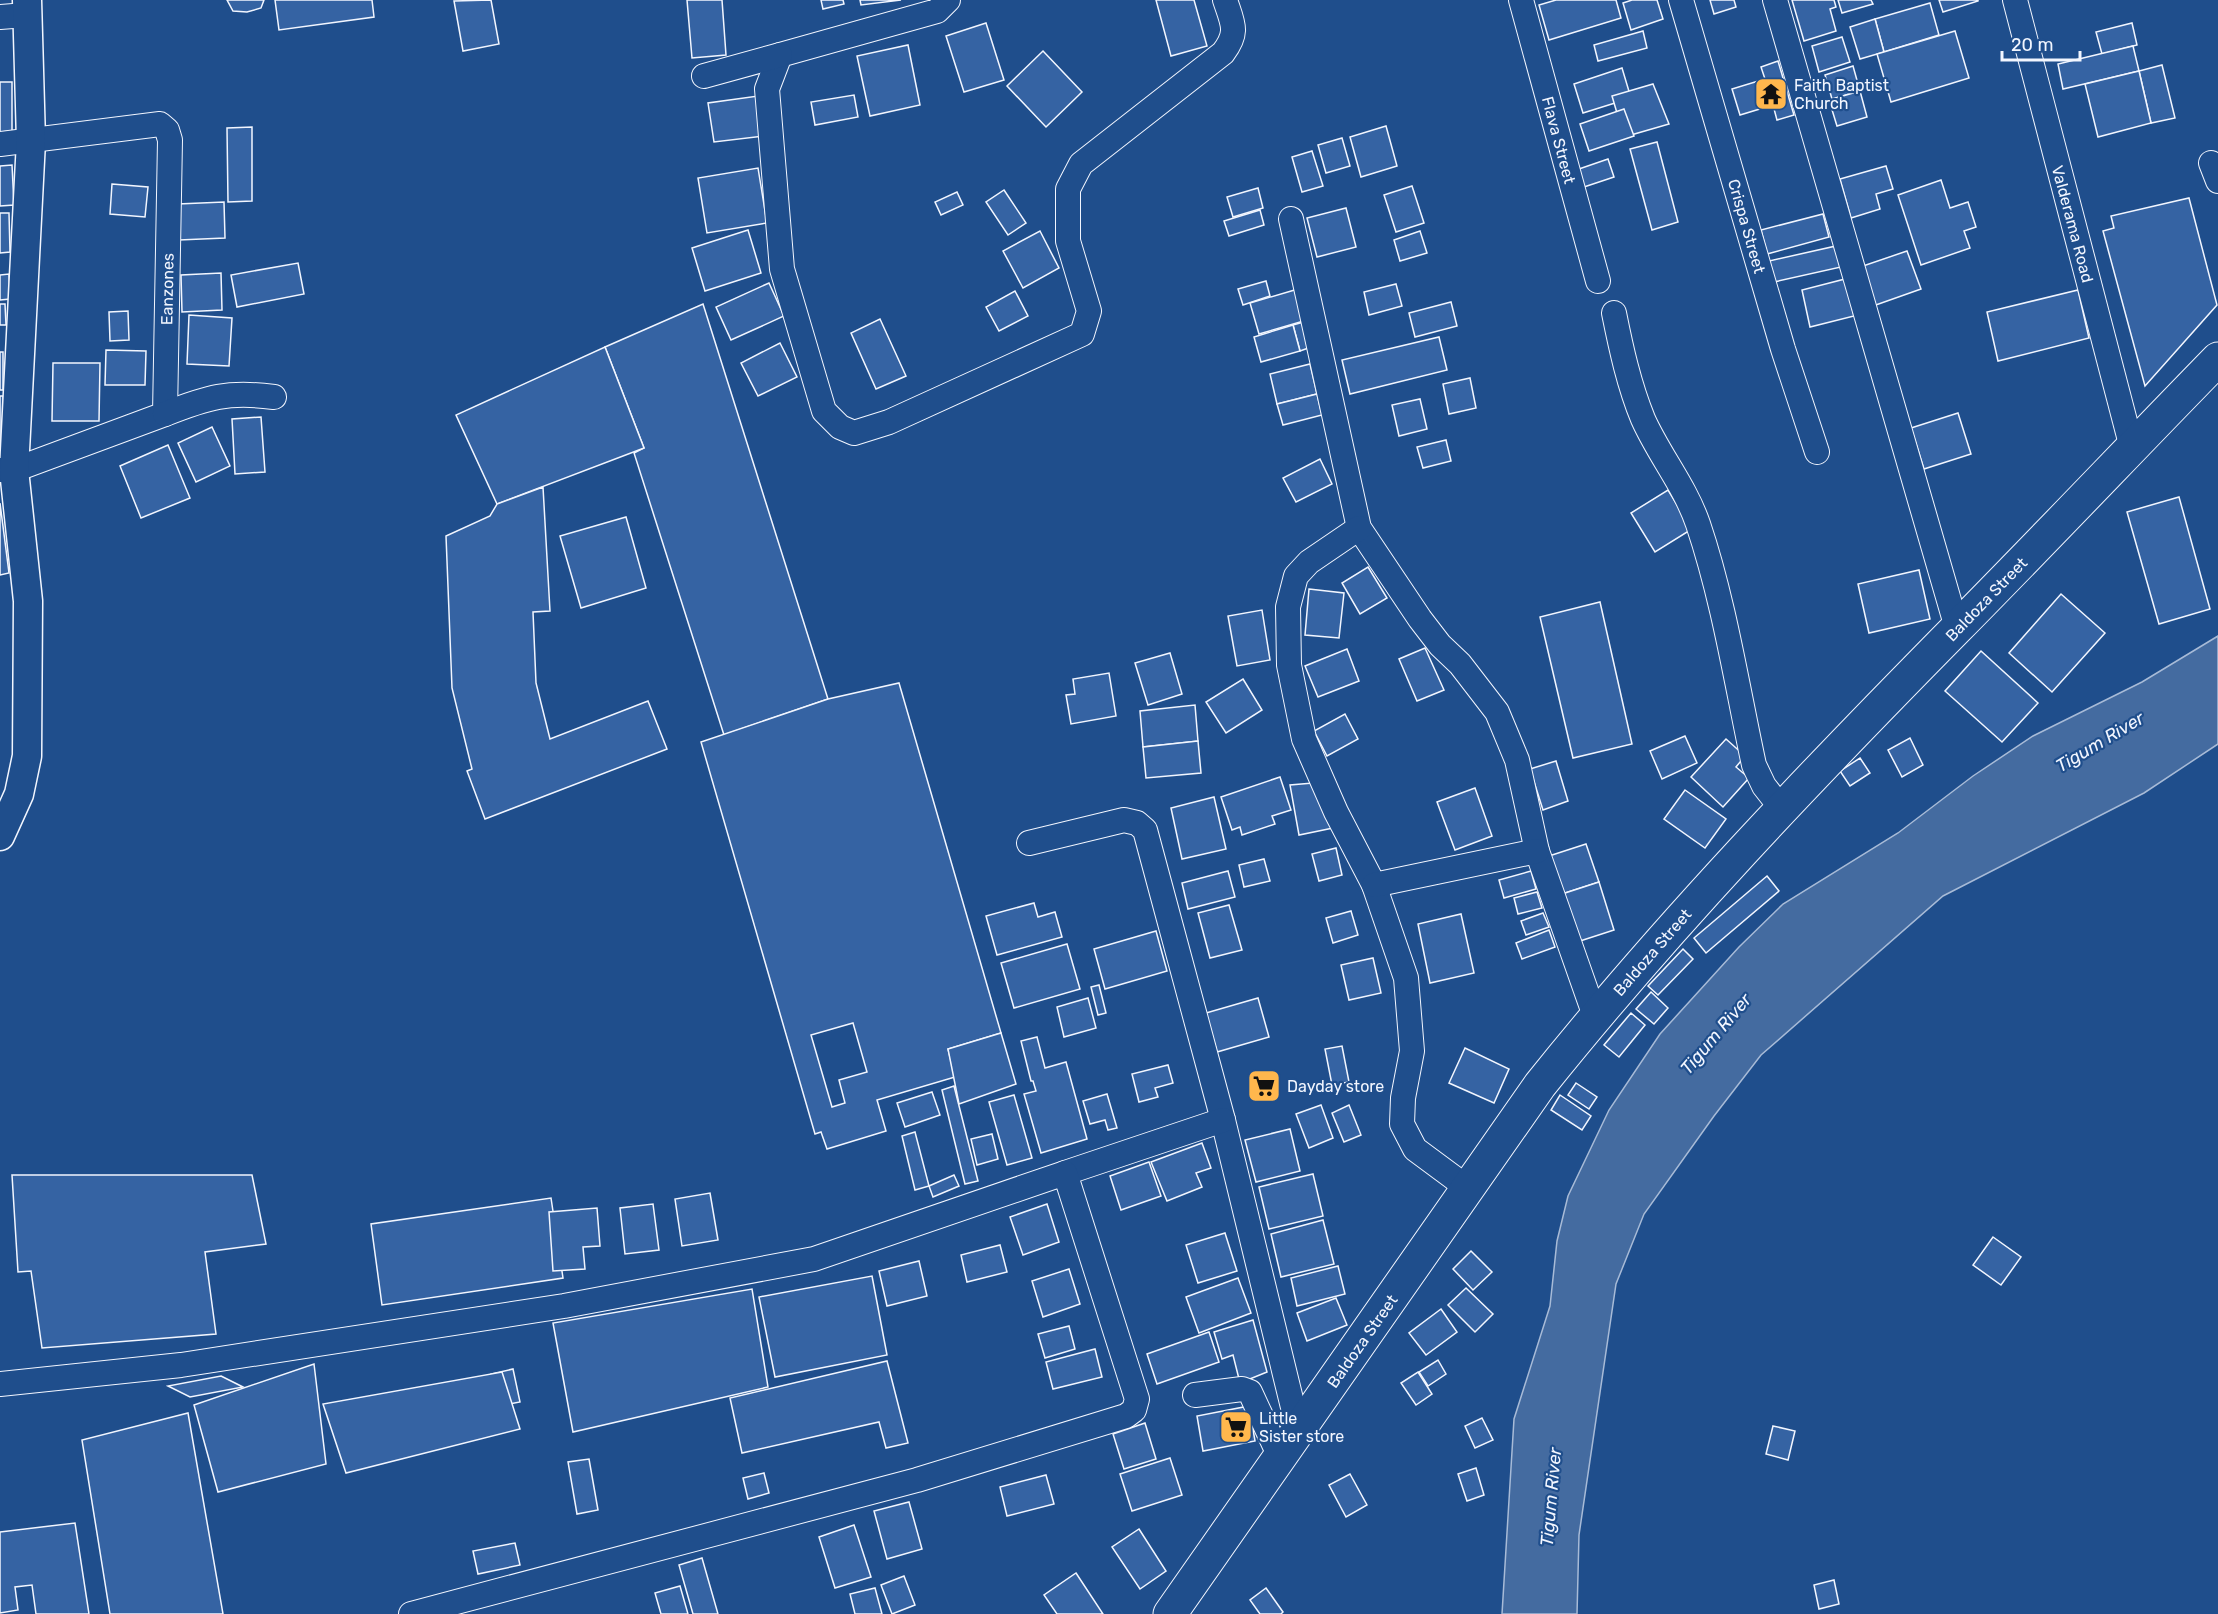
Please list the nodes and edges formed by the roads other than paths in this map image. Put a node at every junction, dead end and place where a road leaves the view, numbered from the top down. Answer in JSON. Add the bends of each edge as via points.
{"nodes":[{"id":1,"x":948,"y":0,"type":"edge"},
{"id":2,"x":1225,"y":0,"type":"edge"},
{"id":3,"x":1521,"y":0,"type":"edge"},
{"id":4,"x":1682,"y":0,"type":"edge"},
{"id":5,"x":1775,"y":0,"type":"edge"},
{"id":6,"x":2015,"y":0,"type":"edge"},
{"id":7,"x":18,"y":11,"type":"edge"},
{"id":8,"x":780,"y":55,"type":"junction"},
{"id":9,"x":704,"y":76,"type":"dead end"},
{"id":10,"x":31,"y":141,"type":"junction"},
{"id":11,"x":0,"y":144,"type":"edge"},
{"id":12,"x":1291,"y":219,"type":"dead end"},
{"id":13,"x":1598,"y":281,"type":"dead end"},
{"id":14,"x":1614,"y":313,"type":"dead end"},
{"id":15,"x":2218,"y":359,"type":"edge"},
{"id":16,"x":274,"y":397,"type":"dead end"},
{"id":17,"x":165,"y":414,"type":"junction"},
{"id":18,"x":2132,"y":448,"type":"junction"},
{"id":19,"x":1817,"y":452,"type":"dead end"},
{"id":20,"x":7,"y":470,"type":"edge"},
{"id":21,"x":1359,"y":528,"type":"junction"},
{"id":22,"x":1958,"y":628,"type":"junction"},
{"id":23,"x":1782,"y":808,"type":"junction"},
{"id":24,"x":0,"y":836,"type":"edge"},
{"id":25,"x":1029,"y":843,"type":"dead end"},
{"id":26,"x":1537,"y":851,"type":"junction"},
{"id":27,"x":1374,"y":885,"type":"junction"},
{"id":28,"x":1595,"y":1016,"type":"junction"},
{"id":29,"x":1223,"y":1120,"type":"junction"},
{"id":30,"x":1065,"y":1173,"type":"junction"},
{"id":31,"x":1469,"y":1190,"type":"junction"},
{"id":32,"x":0,"y":1384,"type":"edge"},
{"id":33,"x":1195,"y":1395,"type":"dead end"},
{"id":34,"x":1290,"y":1444,"type":"junction"},
{"id":35,"x":411,"y":1614,"type":"edge"},
{"id":36,"x":1170,"y":1614,"type":"edge"}],
"edges":[{"from":1,"to":8,"type":"street","via":[[937,11]]},
{"from":2,"to":8,"type":"street","via":[[1234,39],[1223,53],[1081,164],[1068,189],[1068,241],[1089,311],[1082,333],[889,422],[854,434],[824,411],[782,269],[767,89]]},
{"from":3,"to":13,"type":"street","name":"Flava Street"},
{"from":4,"to":19,"type":"street","name":"Crispa Street"},
{"from":5,"to":22,"type":"street"},
{"from":6,"to":18,"type":"street","name":"Valderama Road"},
{"from":7,"to":10,"type":"street"},
{"from":8,"to":9,"type":"street"},
{"from":10,"to":11,"type":"street","name":"Eanzones"},
{"from":10,"to":17,"type":"street","name":"Eanzones","via":[[160,124],[167,130],[170,140]]},
{"from":10,"to":20,"type":"street"},
{"from":12,"to":21,"type":"street"},
{"from":14,"to":23,"type":"street","via":[[1644,419],[1697,523],[1754,765],[1764,786]]},
{"from":15,"to":18,"type":"main road","name":"Baldoza Street"},
{"from":16,"to":17,"type":"street","via":[[241,393],[207,397]]},
{"from":17,"to":20,"type":"street"},
{"from":18,"to":22,"type":"main road","name":"Baldoza Street"},
{"from":20,"to":24,"type":"street","via":[[28,601],[27,756],[19,794]]},
{"from":21,"to":26,"type":"street","via":[[1420,619],[1497,712],[1517,760]]},
{"from":21,"to":27,"type":"street","via":[[1309,562],[1296,576],[1288,607],[1289,665],[1304,739]]},
{"from":22,"to":23,"type":"main road","name":"Baldoza Street"},
{"from":23,"to":28,"type":"main road","name":"Baldoza Street"},
{"from":25,"to":29,"type":"street","via":[[1124,820],[1145,830]]},
{"from":26,"to":27,"type":"street"},
{"from":26,"to":28,"type":"street"},
{"from":27,"to":31,"type":"street","via":[[1409,996],[1412,1051],[1402,1124],[1415,1149]]},
{"from":28,"to":31,"type":"main road","name":"Baldoza Street","via":[[1540,1085]]},
{"from":29,"to":30,"type":"street"},
{"from":29,"to":34,"type":"street"},
{"from":30,"to":32,"type":"street","via":[[814,1259],[564,1306],[251,1355]]},
{"from":30,"to":35,"type":"street","via":[[1137,1399],[1134,1410],[1126,1416],[917,1480]]},
{"from":31,"to":34,"type":"main road","name":"Baldoza Street"},
{"from":33,"to":34,"type":"street","via":[[1242,1389],[1250,1392]]},
{"from":34,"to":36,"type":"main road","name":"Baldoza Street"}]}
